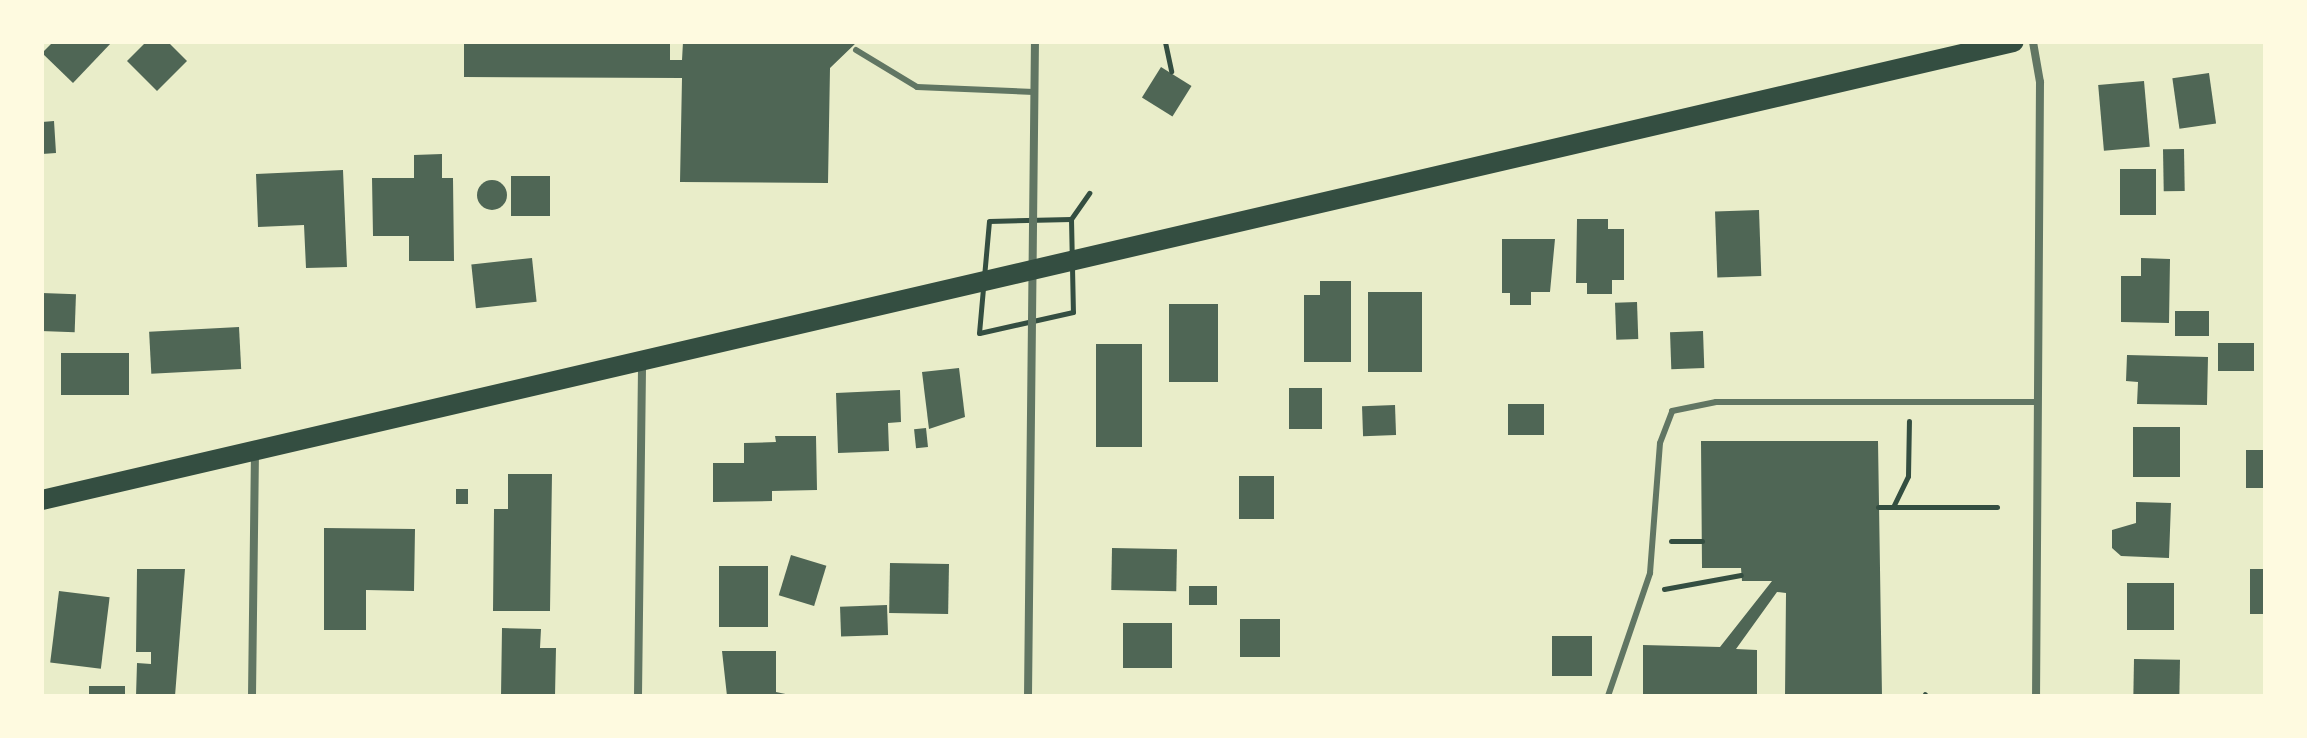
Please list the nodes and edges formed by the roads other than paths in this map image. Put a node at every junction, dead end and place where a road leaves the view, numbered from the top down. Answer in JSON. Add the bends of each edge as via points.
{"nodes":[{"id":1,"x":1035,"y":42,"type":"edge"},
{"id":2,"x":2013,"y":42,"type":"edge"},
{"id":3,"x":2033,"y":42,"type":"edge"},
{"id":4,"x":856,"y":50,"type":"dead end"},
{"id":5,"x":1034,"y":92,"type":"junction"},
{"id":6,"x":1030,"y":272,"type":"junction"},
{"id":7,"x":642,"y":360,"type":"junction"},
{"id":8,"x":2037,"y":402,"type":"junction"},
{"id":9,"x":255,"y":451,"type":"junction"},
{"id":10,"x":42,"y":500,"type":"edge"},
{"id":11,"x":252,"y":696,"type":"edge"},
{"id":12,"x":638,"y":696,"type":"edge"},
{"id":13,"x":1028,"y":696,"type":"edge"},
{"id":14,"x":1608,"y":696,"type":"edge"},
{"id":15,"x":2036,"y":696,"type":"edge"}],
"edges":[{"from":1,"to":5,"type":"street"},
{"from":2,"to":6,"type":"main road"},
{"from":3,"to":8,"type":"street","via":[[2040,82]]},
{"from":4,"to":5,"type":"lane","via":[[917,87]]},
{"from":5,"to":6,"type":"street"},
{"from":6,"to":7,"type":"main road"},
{"from":6,"to":13,"type":"street"},
{"from":7,"to":9,"type":"main road"},
{"from":7,"to":12,"type":"street"},
{"from":8,"to":14,"type":"lane","via":[[1701,403],[1672,411],[1660,443],[1645,590]]},
{"from":8,"to":15,"type":"street"},
{"from":9,"to":10,"type":"main road"},
{"from":9,"to":11,"type":"street"}]}
